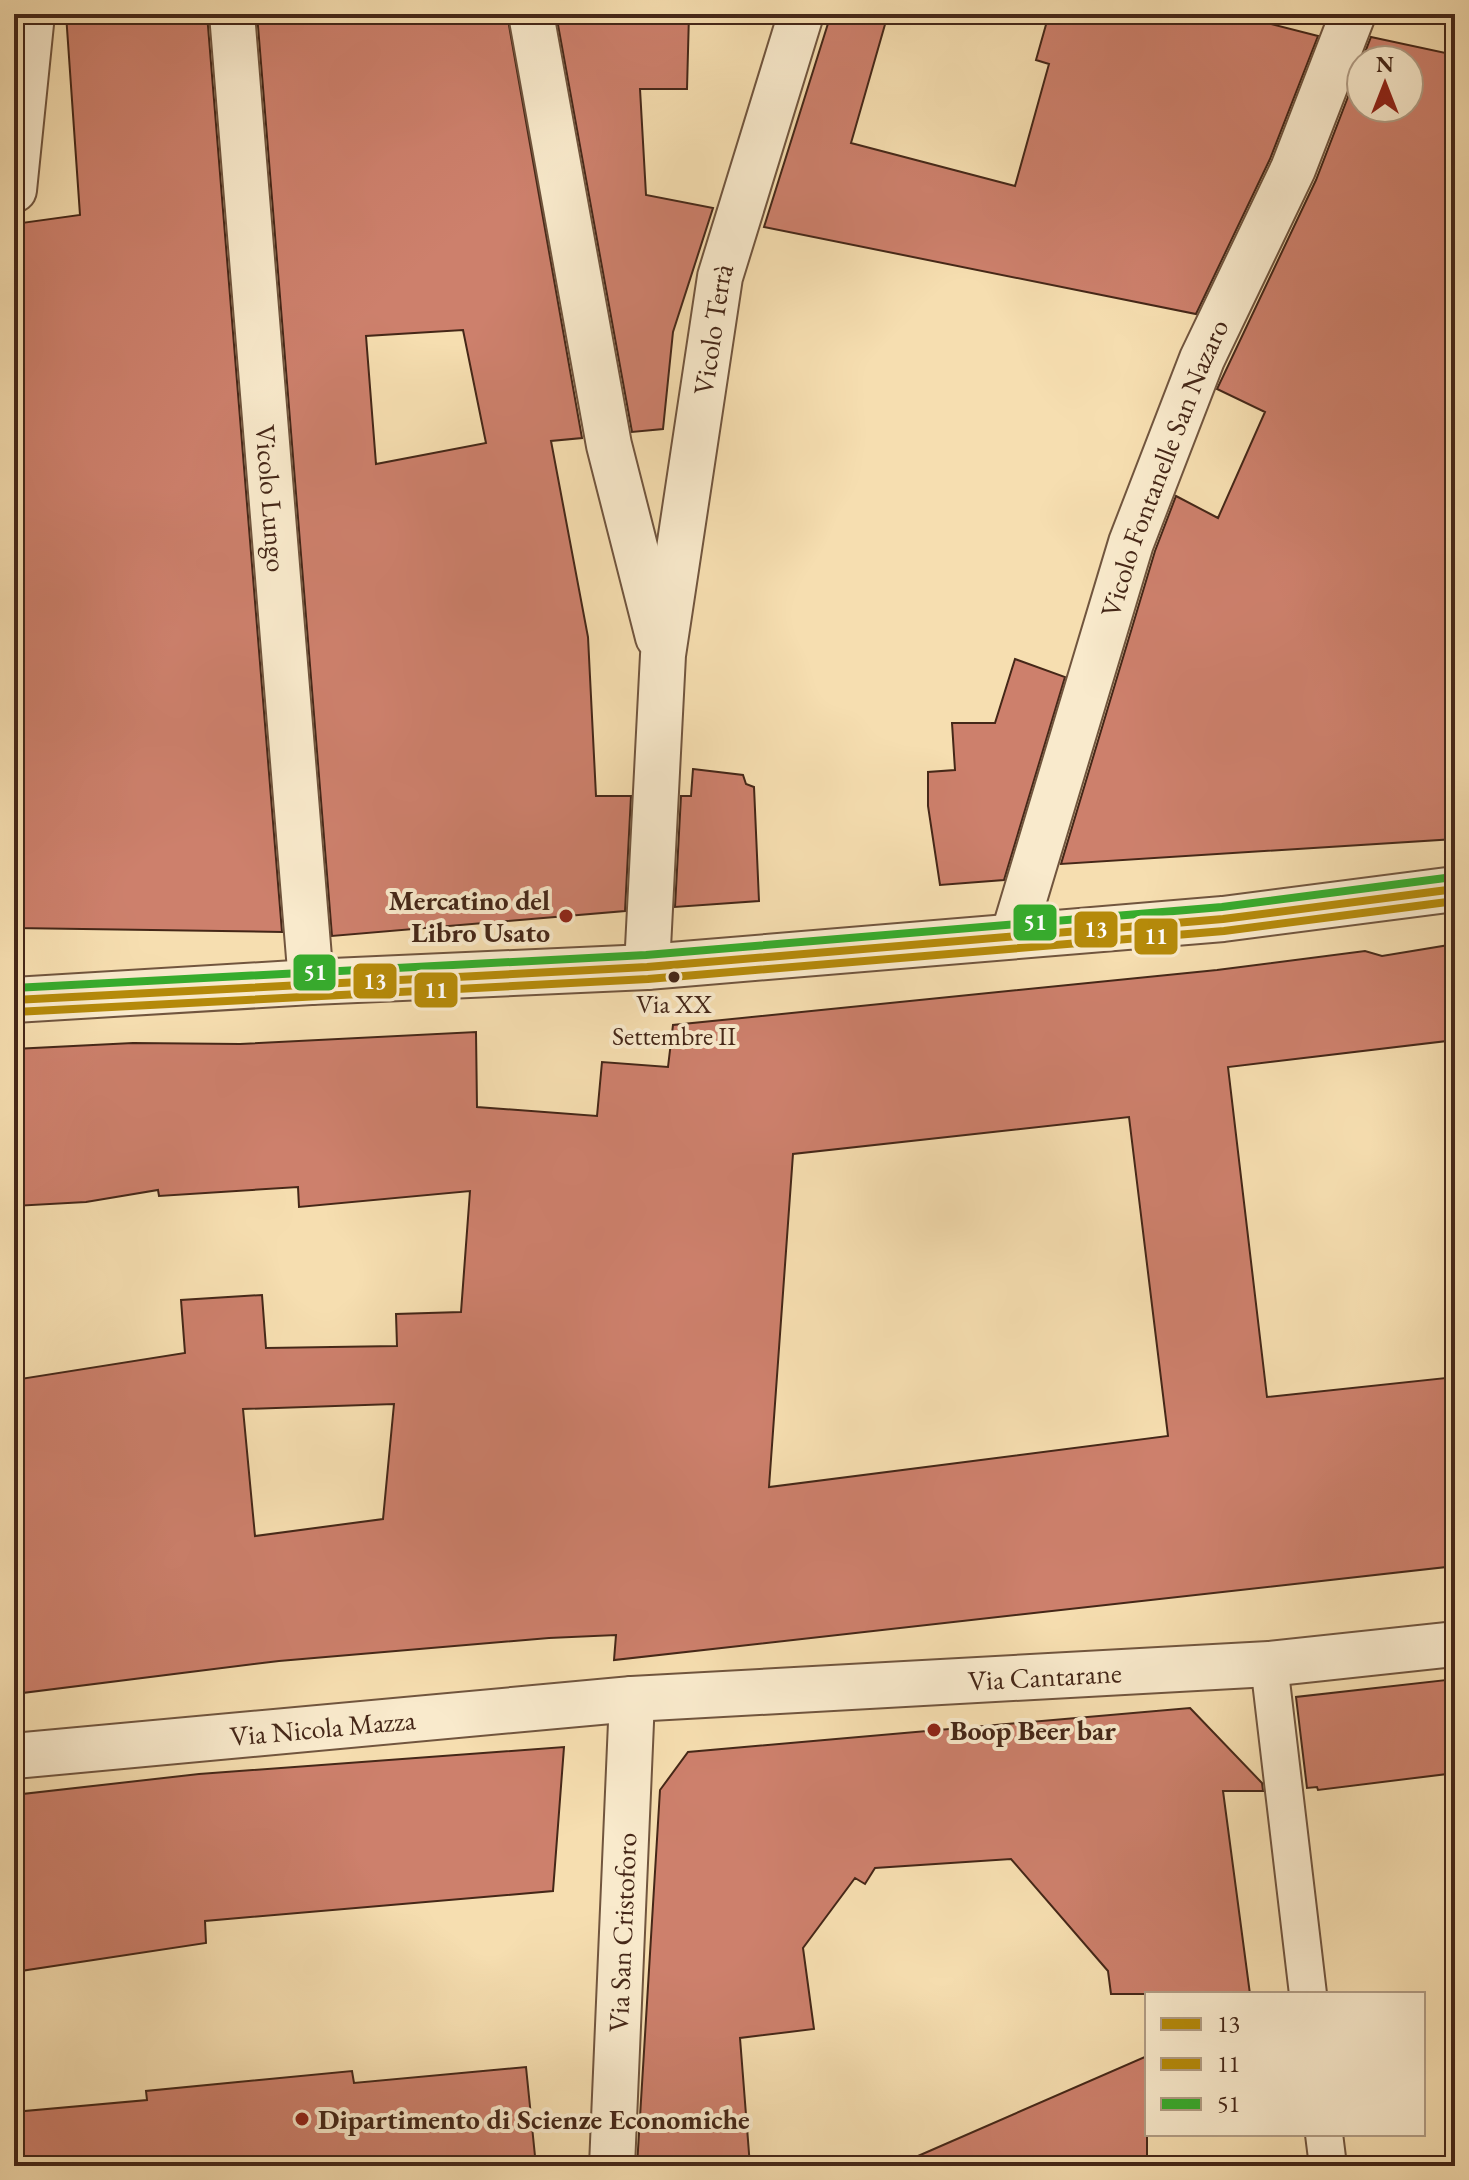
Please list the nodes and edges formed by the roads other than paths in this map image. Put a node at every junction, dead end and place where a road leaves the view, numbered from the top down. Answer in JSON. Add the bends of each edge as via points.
{"nodes":[{"id":1,"x":32,"y":14,"type":"edge"},
{"id":2,"x":232,"y":14,"type":"edge"},
{"id":3,"x":531,"y":14,"type":"edge"},
{"id":4,"x":801,"y":14,"type":"edge"},
{"id":5,"x":1353,"y":14,"type":"edge"},
{"id":6,"x":14,"y":190,"type":"edge"},
{"id":7,"x":663,"y":655,"type":"junction"},
{"id":8,"x":1455,"y":889,"type":"edge"},
{"id":9,"x":1013,"y":936,"type":"junction"},
{"id":10,"x":647,"y":967,"type":"junction"},
{"id":11,"x":311,"y":982,"type":"junction"},
{"id":12,"x":14,"y":1000,"type":"edge"},
{"id":13,"x":1455,"y":1644,"type":"edge"},
{"id":14,"x":1269,"y":1664,"type":"junction"},
{"id":15,"x":632,"y":1699,"type":"junction"},
{"id":16,"x":14,"y":1756,"type":"edge"},
{"id":17,"x":1308,"y":1992,"type":"edge"},
{"id":18,"x":1324,"y":2136,"type":"edge"},
{"id":19,"x":612,"y":2166,"type":"edge"},
{"id":20,"x":1328,"y":2166,"type":"edge"}],
"edges":[{"from":1,"to":6,"type":"street"},
{"from":2,"to":11,"type":"street","name":"Vicolo Lungo"},
{"from":3,"to":7,"type":"street","name":"Vicolo Terrà","via":[[609,445]]},
{"from":4,"to":7,"type":"street","name":"Vicolo Terrà","via":[[720,277]]},
{"from":5,"to":9,"type":"street","name":"Vicolo Fontanelle San Nazaro","via":[[1293,169],[1202,359],[1131,543]]},
{"from":7,"to":10,"type":"street","name":"Vicolo Terrà"},
{"from":8,"to":9,"type":"street","via":[[1223,919]]},
{"from":9,"to":10,"type":"street"},
{"from":10,"to":11,"type":"street"},
{"from":11,"to":12,"type":"street"},
{"from":13,"to":14,"type":"street","name":"Via Cantarane"},
{"from":14,"to":15,"type":"street","name":"Via Cantarane"},
{"from":14,"to":17,"type":"lane"},
{"from":15,"to":16,"type":"street","name":"Via Nicola Mazza"},
{"from":15,"to":19,"type":"street","name":"Via San Cristoforo"},
{"from":18,"to":20,"type":"lane"}]}
